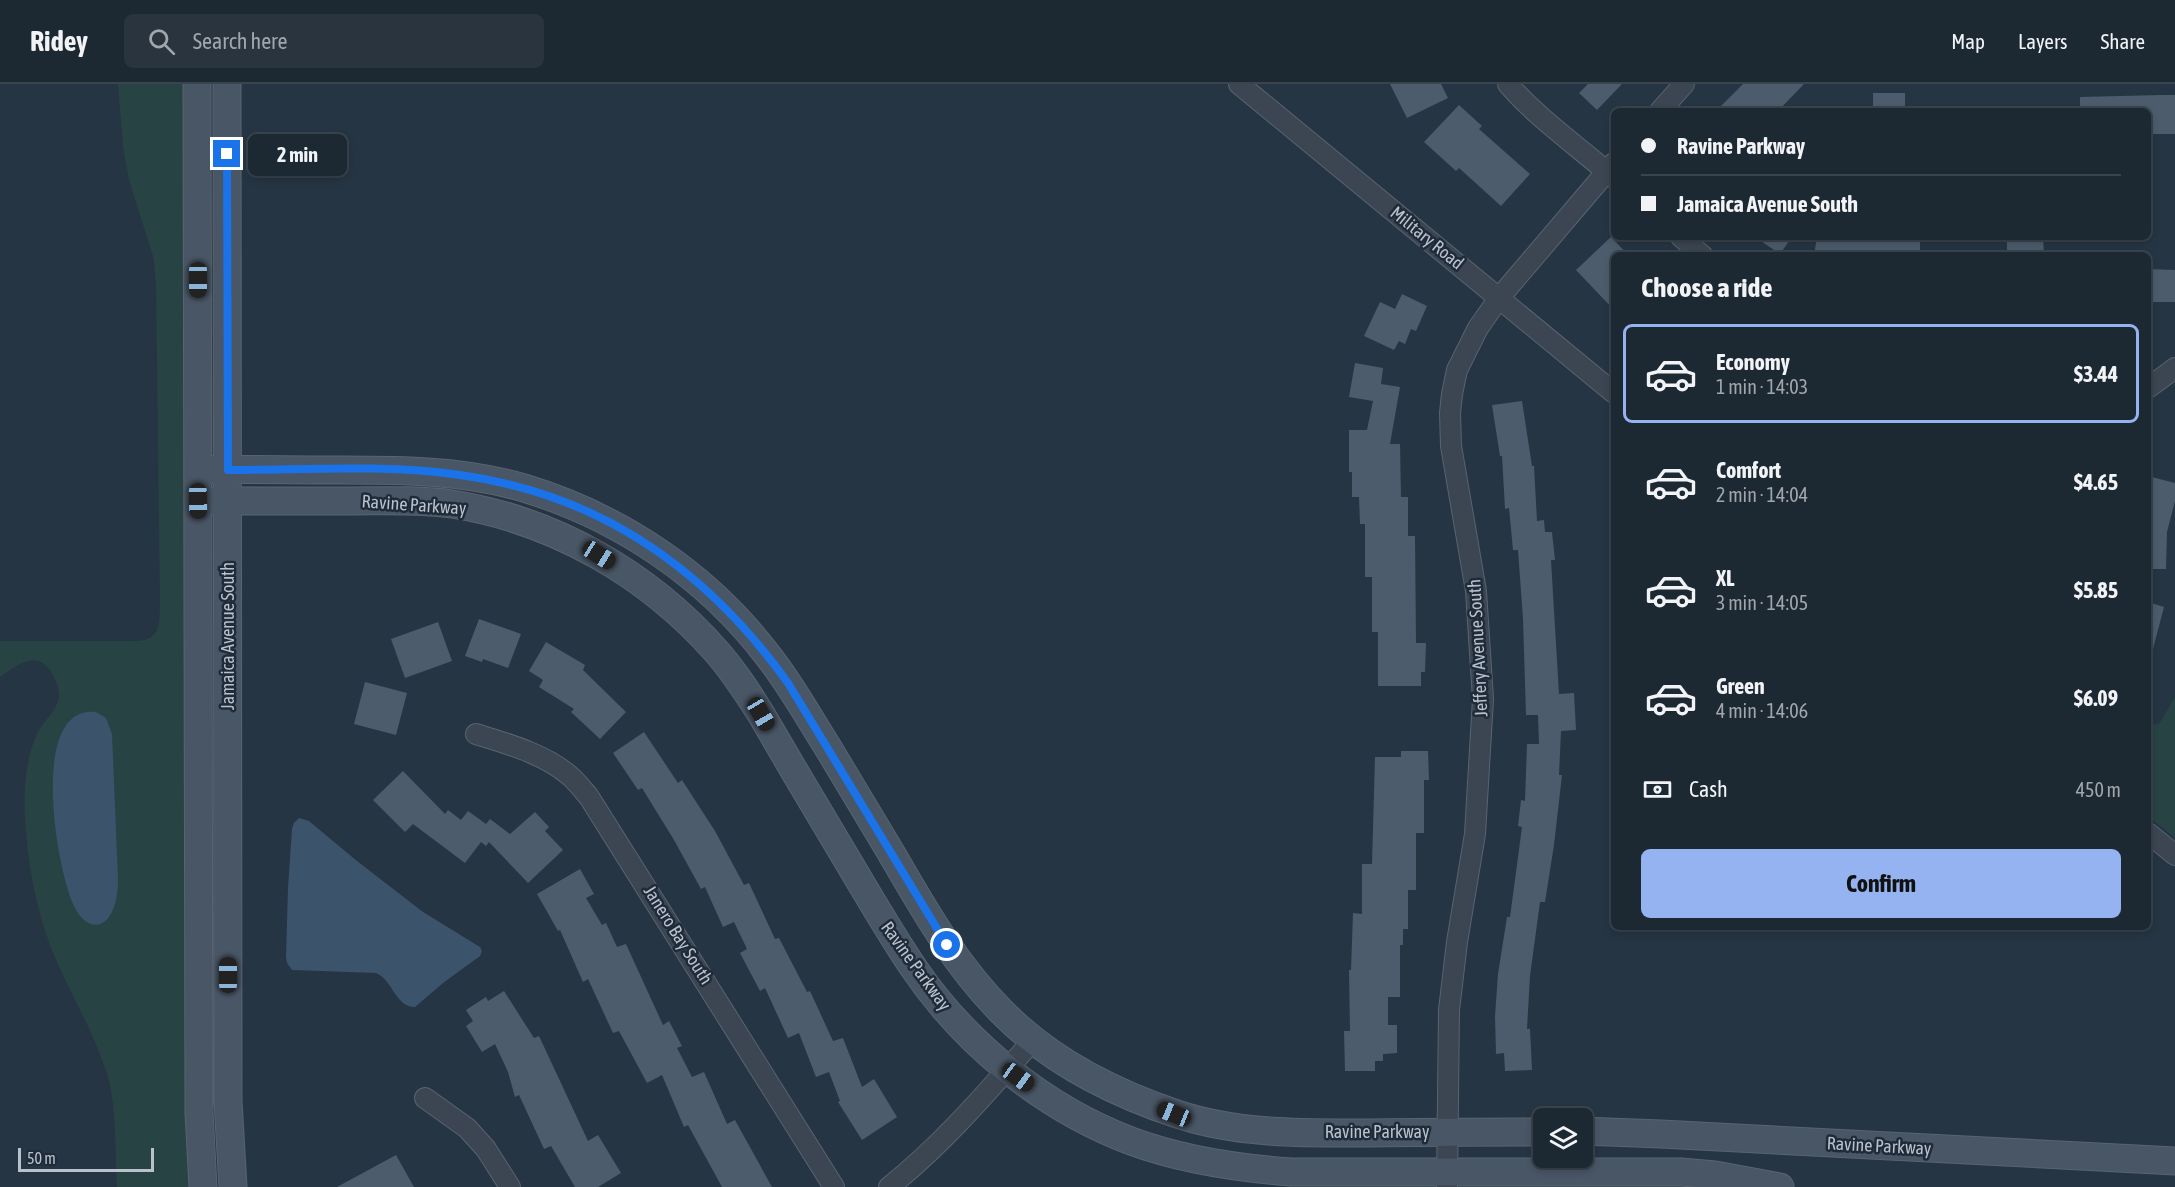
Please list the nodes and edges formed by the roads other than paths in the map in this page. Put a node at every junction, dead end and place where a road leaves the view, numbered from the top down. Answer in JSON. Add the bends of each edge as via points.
{"nodes":[{"id":1,"x":197,"y":84,"type":"edge"},
{"id":2,"x":227,"y":84,"type":"edge"},
{"id":3,"x":1239,"y":84,"type":"edge"},
{"id":4,"x":1508,"y":84,"type":"edge"},
{"id":5,"x":1684,"y":84,"type":"edge"},
{"id":6,"x":1663,"y":108,"type":"edge"},
{"id":7,"x":1611,"y":170,"type":"edge"},
{"id":8,"x":1611,"y":172,"type":"edge"},
{"id":9,"x":1684,"y":240,"type":"edge"},
{"id":10,"x":1698,"y":252,"type":"edge"},
{"id":11,"x":1500,"y":298,"type":"junction"},
{"id":12,"x":2175,"y":368,"type":"edge"},
{"id":13,"x":2151,"y":383,"type":"edge"},
{"id":14,"x":1611,"y":390,"type":"edge"},
{"id":15,"x":198,"y":470,"type":"junction"},
{"id":16,"x":228,"y":470,"type":"junction"},
{"id":17,"x":198,"y":501,"type":"junction"},
{"id":18,"x":228,"y":501,"type":"junction"},
{"id":19,"x":476,"y":734,"type":"dead end"},
{"id":20,"x":2151,"y":835,"type":"edge"},
{"id":21,"x":2175,"y":855,"type":"edge"},
{"id":22,"x":1034,"y":1039,"type":"junction"},
{"id":23,"x":1008,"y":1069,"type":"junction"},
{"id":24,"x":425,"y":1098,"type":"dead end"},
{"id":25,"x":1593,"y":1131,"type":"edge"},
{"id":26,"x":1447,"y":1132,"type":"junction"},
{"id":27,"x":1533,"y":1132,"type":"edge"},
{"id":28,"x":2175,"y":1161,"type":"edge"},
{"id":29,"x":1447,"y":1180,"type":"edge"},
{"id":30,"x":203,"y":1187,"type":"edge"},
{"id":31,"x":233,"y":1187,"type":"edge"},
{"id":32,"x":510,"y":1187,"type":"edge"},
{"id":33,"x":834,"y":1187,"type":"edge"},
{"id":34,"x":889,"y":1187,"type":"edge"},
{"id":35,"x":1780,"y":1187,"type":"edge"}],
"edges":[{"from":1,"to":15,"type":"street","name":"Jamaica Avenue South"},
{"from":2,"to":16,"type":"street","name":"Jamaica Avenue South"},
{"from":3,"to":11,"type":"street","name":"Military Road"},
{"from":4,"to":7,"type":"street","via":[[1536,112]]},
{"from":5,"to":6,"type":"street"},
{"from":8,"to":11,"type":"street","name":"Jeffery Avenue South"},
{"from":9,"to":10,"type":"street"},
{"from":11,"to":14,"type":"street","name":"Military Road"},
{"from":11,"to":26,"type":"street","name":"Jeffery Avenue South","via":[[1478,328],[1457,370],[1450,413],[1450,446],[1476,591],[1483,699],[1475,834],[1451,985]]},
{"from":12,"to":13,"type":"street"},
{"from":15,"to":16,"type":"street","name":"Ravine Parkway"},
{"from":15,"to":17,"type":"street","name":"Jamaica Avenue South"},
{"from":16,"to":18,"type":"street","name":"Jamaica Avenue South"},
{"from":16,"to":22,"type":"street","name":"Ravine Parkway","via":[[396,470],[494,480],[586,511],[672,562],[721,603],[768,655],[947,945],[999,1010]]},
{"from":17,"to":18,"type":"street","name":"Ravine Parkway"},
{"from":17,"to":30,"type":"street","name":"Jamaica Avenue South","via":[[199,1112]]},
{"from":18,"to":23,"type":"street","name":"Ravine Parkway","via":[[452,504],[555,534],[632,575],[688,621],[718,652],[761,714],[914,969],[958,1023]]},
{"from":18,"to":31,"type":"street","name":"Jamaica Avenue South","via":[[228,1078]]},
{"from":19,"to":33,"type":"street","name":"Janero Bay South","via":[[553,764],[589,797]]},
{"from":20,"to":21,"type":"street"},
{"from":22,"to":23,"type":"street"},
{"from":22,"to":26,"type":"street","name":"Ravine Parkway","via":[[1073,1067],[1110,1086],[1174,1114],[1208,1123],[1314,1133]]},
{"from":23,"to":29,"type":"street","name":"Ravine Parkway","via":[[1051,1100],[1107,1131],[1157,1150],[1238,1167]]},
{"from":23,"to":34,"type":"street","via":[[934,1147]]},
{"from":24,"to":32,"type":"street","via":[[472,1132]]},
{"from":25,"to":28,"type":"street","name":"Ravine Parkway"},
{"from":26,"to":27,"type":"street","name":"Ravine Parkway"},
{"from":26,"to":29,"type":"street","name":"Jeffery Avenue South"},
{"from":29,"to":35,"type":"street","name":"Ravine Parkway","via":[[1681,1172]]}]}
